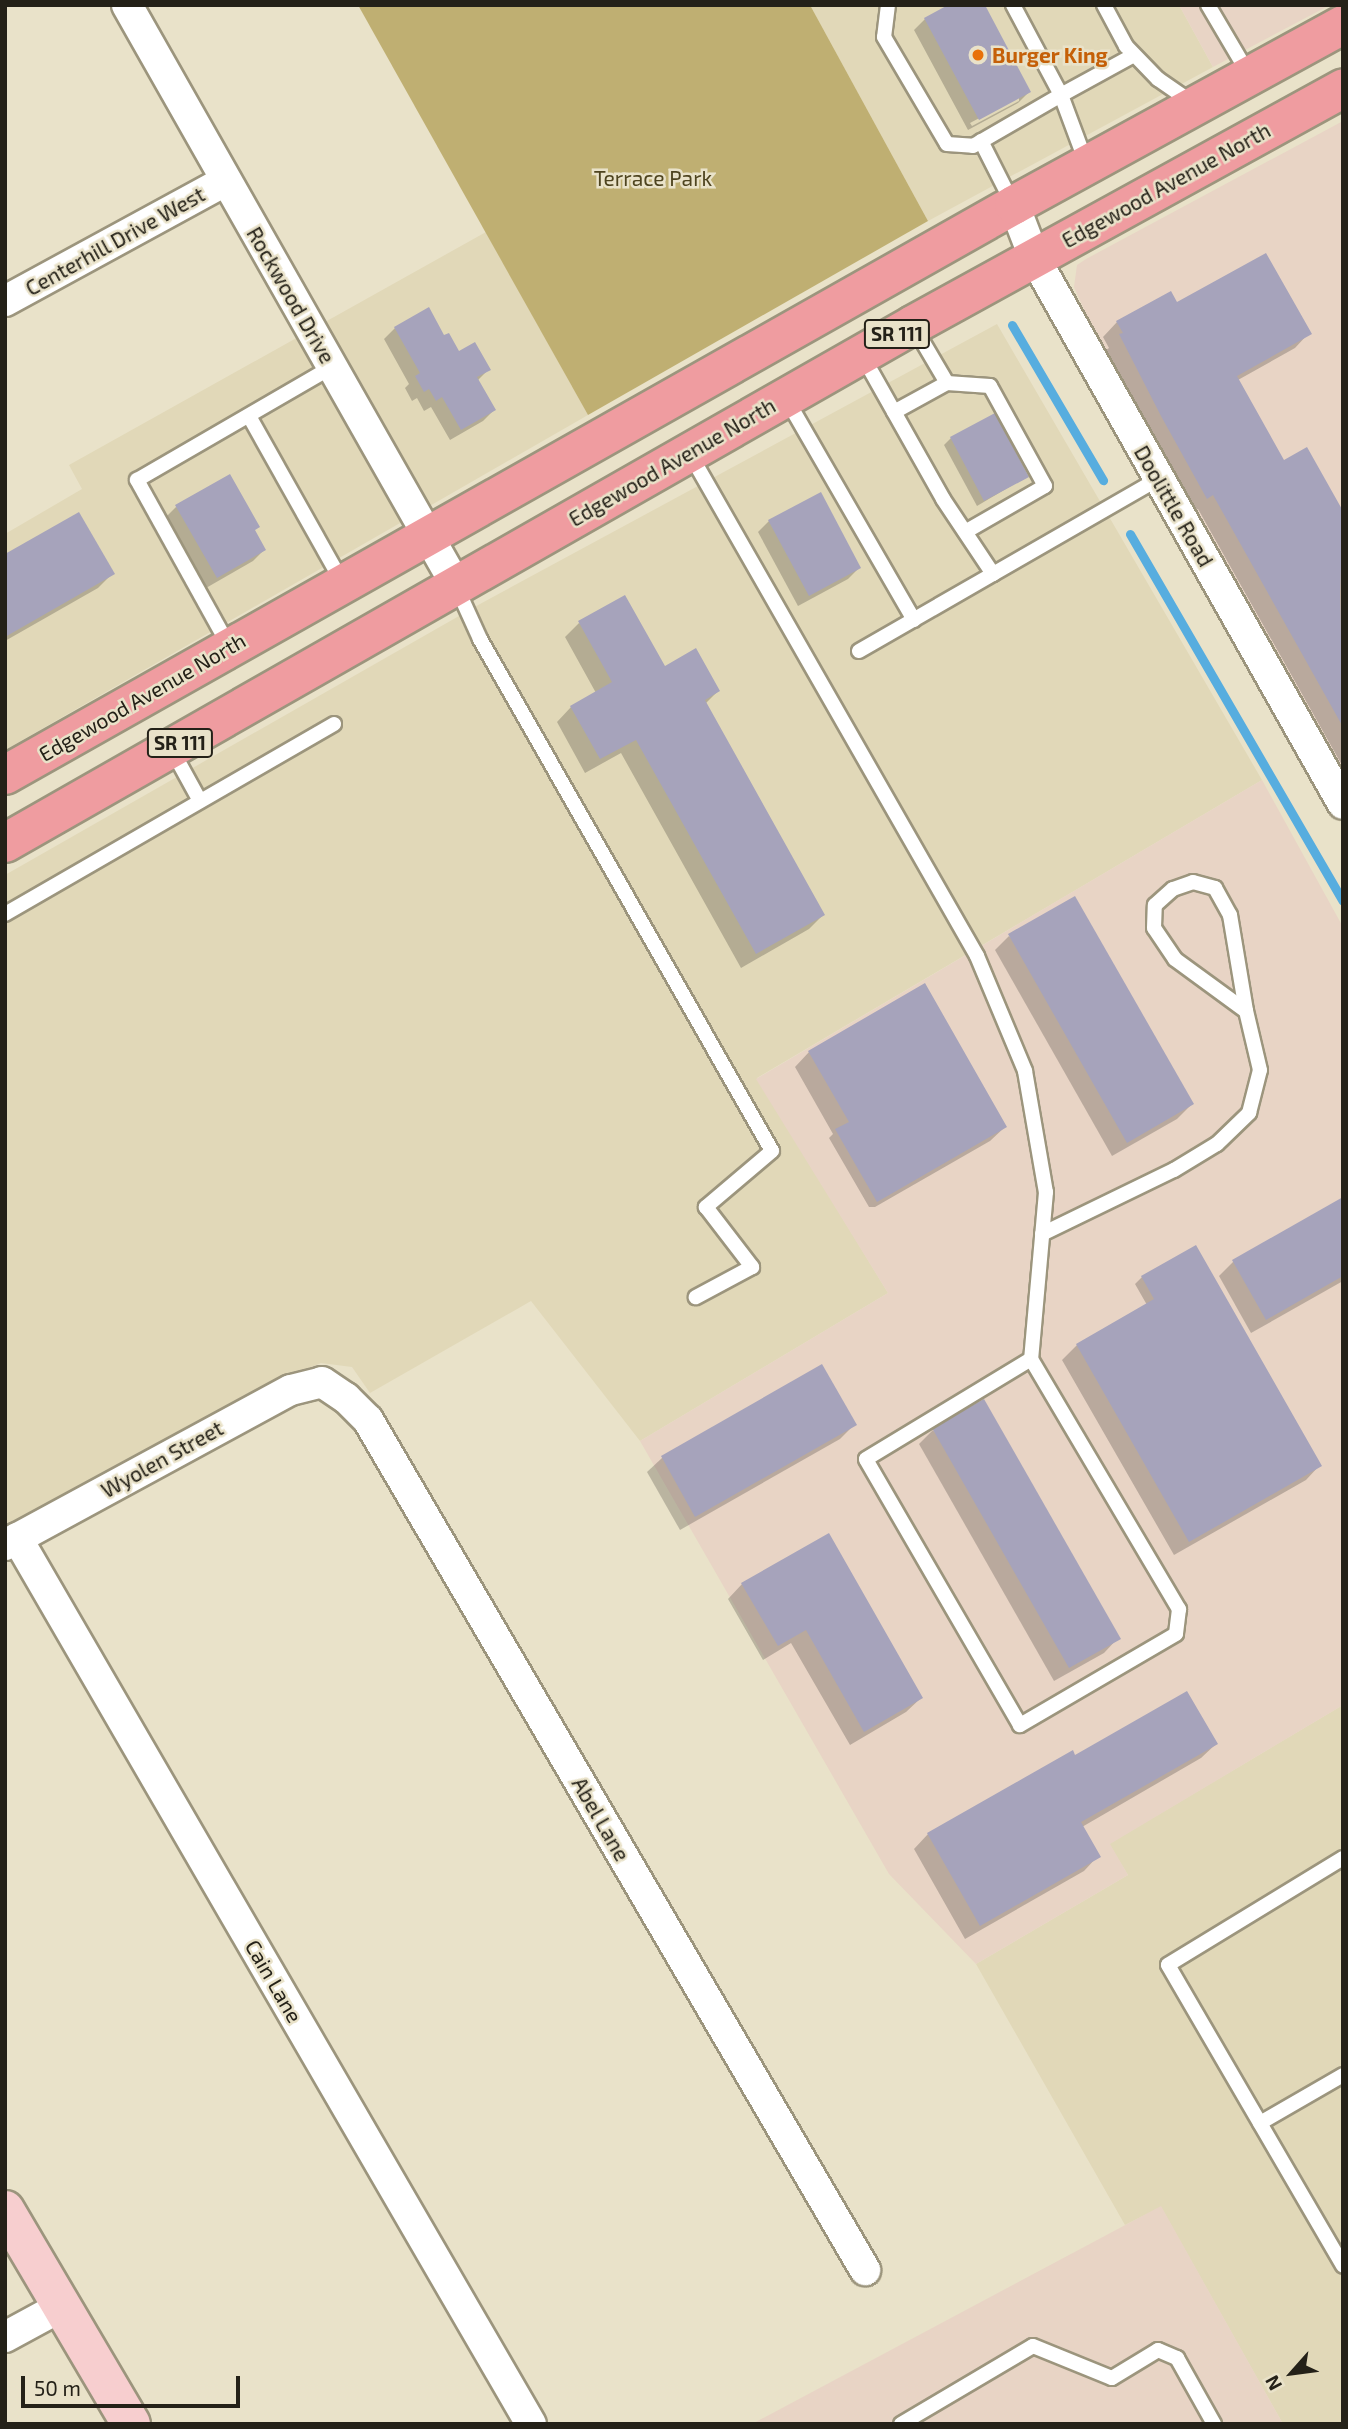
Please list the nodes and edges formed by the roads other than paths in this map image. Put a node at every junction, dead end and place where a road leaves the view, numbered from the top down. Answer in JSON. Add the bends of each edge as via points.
{"nodes":[{"id":1,"x":127,"y":5,"type":"edge"},
{"id":2,"x":888,"y":5,"type":"edge"},
{"id":3,"x":1013,"y":5,"type":"edge"},
{"id":4,"x":1104,"y":5,"type":"edge"},
{"id":5,"x":1208,"y":5,"type":"edge"},
{"id":6,"x":1343,"y":25,"type":"edge"},
{"id":7,"x":1134,"y":55,"type":"junction"},
{"id":8,"x":1250,"y":76,"type":"junction"},
{"id":9,"x":1343,"y":89,"type":"edge"},
{"id":10,"x":1061,"y":95,"type":"junction"},
{"id":11,"x":1195,"y":105,"type":"junction"},
{"id":12,"x":981,"y":141,"type":"junction"},
{"id":13,"x":1087,"y":165,"type":"junction"},
{"id":14,"x":225,"y":181,"type":"junction"},
{"id":15,"x":1014,"y":205,"type":"junction"},
{"id":16,"x":1034,"y":257,"type":"junction"},
{"id":17,"x":5,"y":301,"type":"edge"},
{"id":18,"x":913,"y":325,"type":"junction"},
{"id":19,"x":861,"y":355,"type":"junction"},
{"id":20,"x":332,"y":367,"type":"junction"},
{"id":21,"x":947,"y":383,"type":"junction"},
{"id":22,"x":786,"y":398,"type":"junction"},
{"id":23,"x":894,"y":412,"type":"junction"},
{"id":24,"x":249,"y":416,"type":"junction"},
{"id":25,"x":689,"y":452,"type":"junction"},
{"id":26,"x":1158,"y":480,"type":"junction"},
{"id":27,"x":965,"y":532,"type":"junction"},
{"id":28,"x":428,"y":534,"type":"junction"},
{"id":29,"x":993,"y":574,"type":"junction"},
{"id":30,"x":342,"y":582,"type":"junction"},
{"id":31,"x":456,"y":585,"type":"junction"},
{"id":32,"x":914,"y":620,"type":"junction"},
{"id":33,"x":230,"y":647,"type":"junction"},
{"id":34,"x":859,"y":651,"type":"dead end"},
{"id":35,"x":334,"y":723,"type":"dead end"},
{"id":36,"x":171,"y":748,"type":"junction"},
{"id":37,"x":5,"y":775,"type":"edge"},
{"id":38,"x":200,"y":801,"type":"junction"},
{"id":39,"x":1343,"y":803,"type":"edge"},
{"id":40,"x":5,"y":843,"type":"edge"},
{"id":41,"x":5,"y":914,"type":"edge"},
{"id":42,"x":1246,"y":1011,"type":"junction"},
{"id":43,"x":1042,"y":1234,"type":"junction"},
{"id":44,"x":696,"y":1297,"type":"dead end"},
{"id":45,"x":1031,"y":1359,"type":"junction"},
{"id":46,"x":322,"y":1382,"type":"joint"},
{"id":47,"x":11,"y":1542,"type":"edge"},
{"id":48,"x":1343,"y":1858,"type":"edge"},
{"id":49,"x":1343,"y":2075,"type":"edge"},
{"id":50,"x":1260,"y":2123,"type":"junction"},
{"id":51,"x":5,"y":2210,"type":"edge"},
{"id":52,"x":1343,"y":2266,"type":"edge"},
{"id":53,"x":865,"y":2270,"type":"dead end"},
{"id":54,"x":62,"y":2305,"type":"junction"},
{"id":55,"x":5,"y":2337,"type":"edge"},
{"id":56,"x":131,"y":2424,"type":"edge"},
{"id":57,"x":531,"y":2424,"type":"edge"},
{"id":58,"x":901,"y":2424,"type":"edge"},
{"id":59,"x":1214,"y":2424,"type":"edge"}],
"edges":[{"from":1,"to":14,"type":"street","name":"Rockwood Drive"},
{"from":2,"to":12,"type":"lane","via":[[884,37],[947,144],[973,146]]},
{"from":3,"to":10,"type":"lane"},
{"from":4,"to":7,"type":"lane"},
{"from":5,"to":8,"type":"lane"},
{"from":6,"to":8,"type":"main road","name":"Edgewood Avenue North","number":"SR 111"},
{"from":7,"to":10,"type":"lane"},
{"from":7,"to":11,"type":"lane"},
{"from":8,"to":11,"type":"main road","name":"Edgewood Avenue North","number":"SR 111"},
{"from":9,"to":16,"type":"main road","name":"Edgewood Avenue North","number":"SR 111"},
{"from":10,"to":12,"type":"lane"},
{"from":10,"to":13,"type":"lane"},
{"from":11,"to":13,"type":"main road","name":"Edgewood Avenue North","number":"SR 111"},
{"from":12,"to":15,"type":"lane"},
{"from":13,"to":15,"type":"main road","name":"Edgewood Avenue North","number":"SR 111"},
{"from":14,"to":17,"type":"street","name":"Centerhill Drive West"},
{"from":14,"to":20,"type":"street","name":"Rockwood Drive"},
{"from":15,"to":16,"type":"street","name":"Doolittle Road"},
{"from":15,"to":28,"type":"main road","name":"Edgewood Avenue North","number":"SR 111"},
{"from":16,"to":18,"type":"main road","name":"Edgewood Avenue North","number":"SR 111"},
{"from":16,"to":26,"type":"street","name":"Doolittle Road"},
{"from":18,"to":19,"type":"main road","name":"Edgewood Avenue North","number":"SR 111"},
{"from":18,"to":21,"type":"lane"},
{"from":19,"to":22,"type":"main road","name":"Edgewood Avenue North","number":"SR 111"},
{"from":19,"to":23,"type":"lane"},
{"from":20,"to":24,"type":"lane"},
{"from":20,"to":28,"type":"street","name":"Rockwood Drive"},
{"from":21,"to":23,"type":"lane"},
{"from":21,"to":27,"type":"lane","via":[[990,386],[1045,486]]},
{"from":22,"to":25,"type":"main road","name":"Edgewood Avenue North","number":"SR 111"},
{"from":22,"to":32,"type":"lane"},
{"from":23,"to":27,"type":"lane"},
{"from":24,"to":30,"type":"lane"},
{"from":24,"to":33,"type":"lane","via":[[137,480]]},
{"from":25,"to":31,"type":"main road","name":"Edgewood Avenue North","number":"SR 111"},
{"from":25,"to":43,"type":"lane","via":[[977,956],[1025,1071],[1046,1192]]},
{"from":26,"to":29,"type":"lane"},
{"from":26,"to":39,"type":"street","name":"Doolittle Road"},
{"from":27,"to":29,"type":"lane"},
{"from":28,"to":30,"type":"main road","name":"Edgewood Avenue North","number":"SR 111"},
{"from":28,"to":31,"type":"street","name":"Rockwood Drive"},
{"from":29,"to":32,"type":"lane"},
{"from":30,"to":33,"type":"main road","name":"Edgewood Avenue North","number":"SR 111"},
{"from":31,"to":36,"type":"main road","name":"Edgewood Avenue North","number":"SR 111"},
{"from":31,"to":44,"type":"lane","via":[[480,639],[772,1151],[706,1207],[752,1267]]},
{"from":32,"to":34,"type":"lane"},
{"from":33,"to":37,"type":"main road","name":"Edgewood Avenue North","number":"SR 111"},
{"from":35,"to":38,"type":"lane"},
{"from":36,"to":38,"type":"lane"},
{"from":36,"to":40,"type":"main road","name":"Edgewood Avenue North","number":"SR 111"},
{"from":38,"to":41,"type":"lane"},
{"from":42,"to":42,"type":"lane","via":[[1175,959],[1154,928],[1155,905],[1173,889],[1193,881],[1215,888],[1230,915]]},
{"from":42,"to":43,"type":"lane","via":[[1260,1070],[1249,1113],[1217,1144],[1174,1170]]},
{"from":43,"to":45,"type":"lane"},
{"from":45,"to":45,"type":"lane","via":[[1179,1609],[1176,1634],[1020,1725],[866,1459]]},
{"from":46,"to":47,"type":"street","name":"Wyolen Street","via":[[267,1401]]},
{"from":46,"to":53,"type":"street","name":"Abel Lane","via":[[368,1420]]},
{"from":47,"to":57,"type":"street","name":"Cain Lane"},
{"from":48,"to":50,"type":"lane","via":[[1168,1965]]},
{"from":49,"to":50,"type":"lane"},
{"from":50,"to":52,"type":"lane"},
{"from":51,"to":54,"type":"street"},
{"from":54,"to":55,"type":"street"},
{"from":54,"to":56,"type":"street"},
{"from":58,"to":59,"type":"lane","via":[[1033,2346],[1112,2378],[1158,2350],[1177,2358]]}]}
